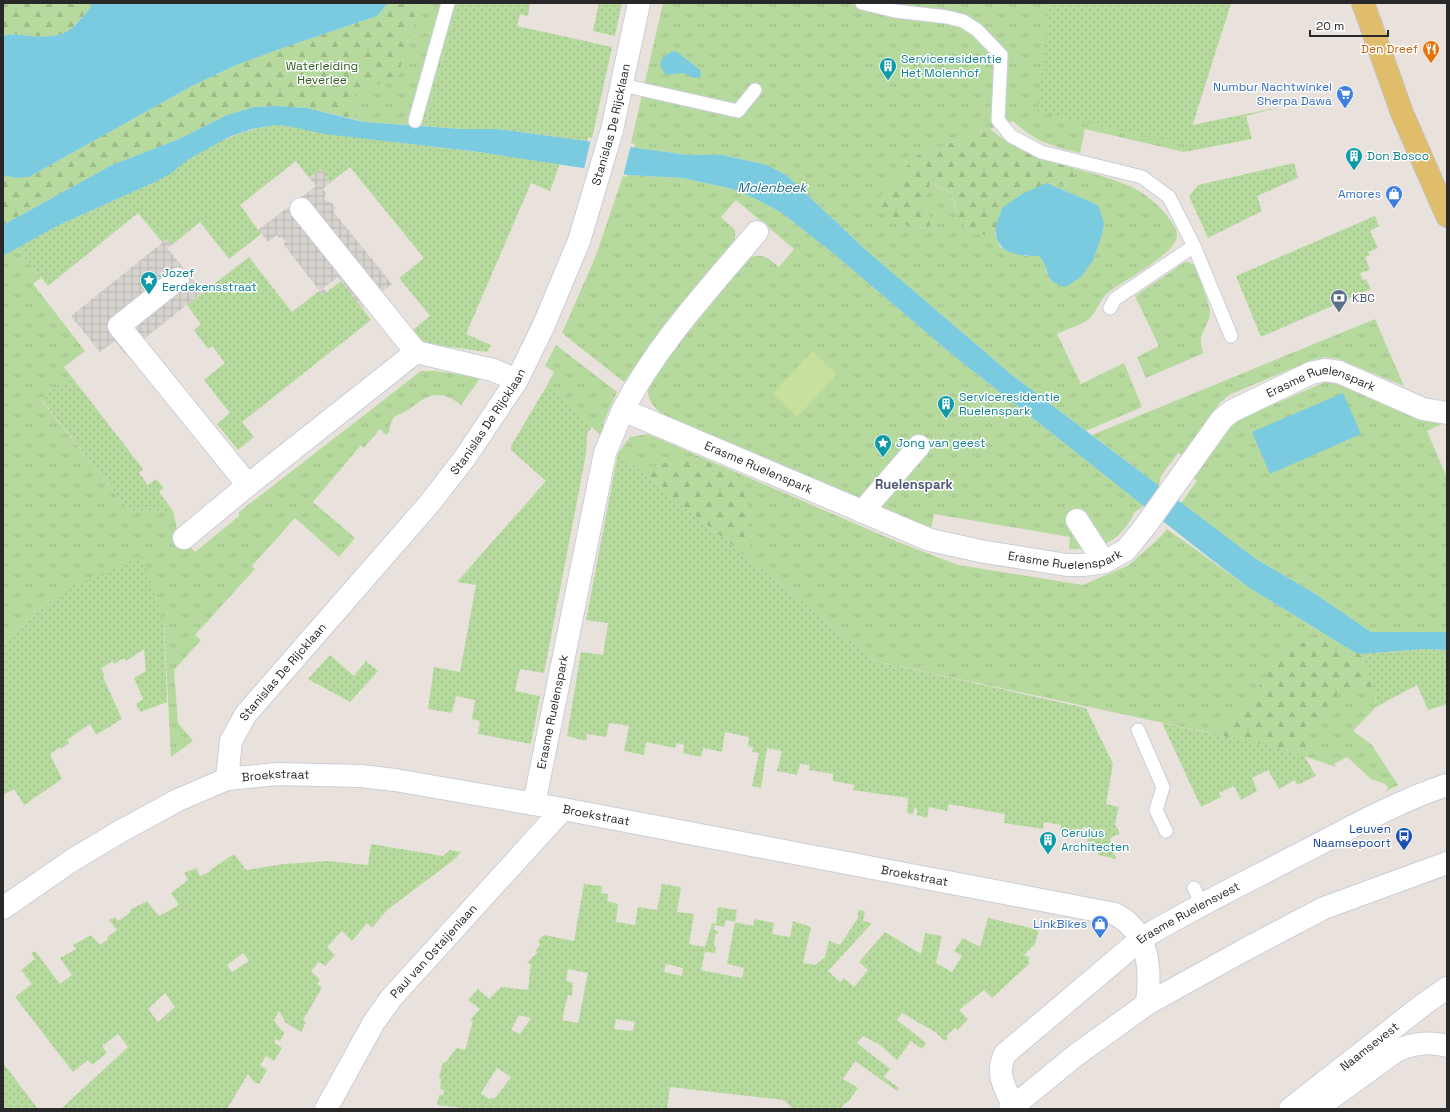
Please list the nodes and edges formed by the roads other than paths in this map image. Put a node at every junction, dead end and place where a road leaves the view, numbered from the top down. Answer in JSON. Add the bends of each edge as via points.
{"nodes":[{"id":1,"x":448,"y":3,"type":"edge"},
{"id":2,"x":639,"y":3,"type":"edge"},
{"id":3,"x":862,"y":3,"type":"edge"},
{"id":4,"x":1363,"y":3,"type":"edge"},
{"id":5,"x":622,"y":85,"type":"junction"},
{"id":6,"x":755,"y":90,"type":"dead end"},
{"id":7,"x":415,"y":121,"type":"dead end"},
{"id":8,"x":301,"y":209,"type":"dead end"},
{"id":9,"x":1447,"y":216,"type":"edge"},
{"id":10,"x":757,"y":232,"type":"dead end"},
{"id":11,"x":1194,"y":246,"type":"junction"},
{"id":12,"x":178,"y":279,"type":"dead end"},
{"id":13,"x":1110,"y":308,"type":"dead end"},
{"id":14,"x":1231,"y":336,"type":"dead end"},
{"id":15,"x":416,"y":352,"type":"junction"},
{"id":16,"x":517,"y":380,"type":"junction"},
{"id":17,"x":623,"y":410,"type":"junction"},
{"id":18,"x":1447,"y":413,"type":"edge"},
{"id":19,"x":919,"y":446,"type":"dead end"},
{"id":20,"x":248,"y":485,"type":"junction"},
{"id":21,"x":862,"y":512,"type":"junction"},
{"id":22,"x":1077,"y":520,"type":"dead end"},
{"id":23,"x":184,"y":538,"type":"dead end"},
{"id":24,"x":1104,"y":562,"type":"junction"},
{"id":25,"x":1138,"y":730,"type":"dead end"},
{"id":26,"x":227,"y":779,"type":"junction"},
{"id":27,"x":1447,"y":786,"type":"edge"},
{"id":28,"x":534,"y":804,"type":"junction"},
{"id":29,"x":563,"y":809,"type":"junction"},
{"id":30,"x":1166,"y":831,"type":"dead end"},
{"id":31,"x":1447,"y":863,"type":"edge"},
{"id":32,"x":3,"y":908,"type":"edge"},
{"id":33,"x":1141,"y":940,"type":"junction"},
{"id":34,"x":1447,"y":988,"type":"edge"},
{"id":35,"x":1147,"y":1004,"type":"junction"},
{"id":36,"x":1447,"y":1046,"type":"edge"},
{"id":37,"x":1012,"y":1108,"type":"edge"},
{"id":38,"x":1292,"y":1108,"type":"edge"},
{"id":39,"x":326,"y":1109,"type":"edge"}],
"edges":[{"from":1,"to":7,"type":"lane"},
{"from":2,"to":5,"type":"street","name":"Stanislas De Rijcklaan"},
{"from":3,"to":11,"type":"lane","via":[[895,11],[947,17],[963,21],[977,30],[1002,55],[998,120],[1011,136],[1041,152],[1142,177],[1168,197]]},
{"from":4,"to":9,"type":"main road","via":[[1402,113]]},
{"from":5,"to":6,"type":"lane","via":[[738,111]]},
{"from":5,"to":16,"type":"street","name":"Stanislas De Rijcklaan","via":[[612,130],[579,241],[543,327]]},
{"from":8,"to":15,"type":"street"},
{"from":10,"to":17,"type":"street","name":"Erasme Ruelenspark","via":[[658,352]]},
{"from":11,"to":13,"type":"lane","via":[[1115,299]]},
{"from":11,"to":14,"type":"lane"},
{"from":12,"to":20,"type":"street","via":[[119,326]]},
{"from":15,"to":16,"type":"street","via":[[493,370]]},
{"from":15,"to":20,"type":"street"},
{"from":16,"to":26,"type":"street","name":"Stanislas De Rijcklaan","via":[[430,504],[246,714],[231,741]]},
{"from":17,"to":21,"type":"street","name":"Erasme Ruelenspark"},
{"from":17,"to":28,"type":"street","name":"Erasme Ruelenspark","via":[[605,453]]},
{"from":18,"to":24,"type":"street","name":"Erasme Ruelenspark","via":[[1424,409],[1339,372],[1318,371],[1226,415],[1126,550]]},
{"from":19,"to":21,"type":"street"},
{"from":20,"to":23,"type":"street"},
{"from":21,"to":24,"type":"street","name":"Erasme Ruelenspark","via":[[930,540],[985,552],[1067,565]]},
{"from":22,"to":24,"type":"street"},
{"from":25,"to":30,"type":"lane","via":[[1164,788],[1156,810]]},
{"from":26,"to":28,"type":"street","name":"Broekstraat","via":[[278,774],[361,776]]},
{"from":26,"to":32,"type":"street","name":"Broekstraat","via":[[178,800],[121,831],[71,861]]},
{"from":27,"to":33,"type":"street","name":"Erasme Ruelensvest","via":[[1198,897]]},
{"from":28,"to":29,"type":"street","name":"Broekstraat"},
{"from":29,"to":33,"type":"street","name":"Broekstraat","via":[[1115,914],[1126,920]]},
{"from":29,"to":39,"type":"street","name":"Paul van Ostaijenlaan","via":[[392,997],[374,1022]]},
{"from":31,"to":35,"type":"street","name":"Erasme Ruelensvest","via":[[1324,908]]},
{"from":33,"to":35,"type":"street","name":"Broekstraat","via":[[1148,962],[1150,985]]},
{"from":33,"to":37,"type":"street","name":"Erasme Ruelensvest","via":[[1005,1054],[1000,1064],[1001,1075]]},
{"from":34,"to":38,"type":"street","name":"Naamsevest"},
{"from":35,"to":37,"type":"street","name":"Erasme Ruelensvest","via":[[1076,1055]]},
{"from":36,"to":38,"type":"street","name":"Naamsevest","via":[[1407,1046],[1396,1051],[1331,1098],[1315,1105]]}]}
